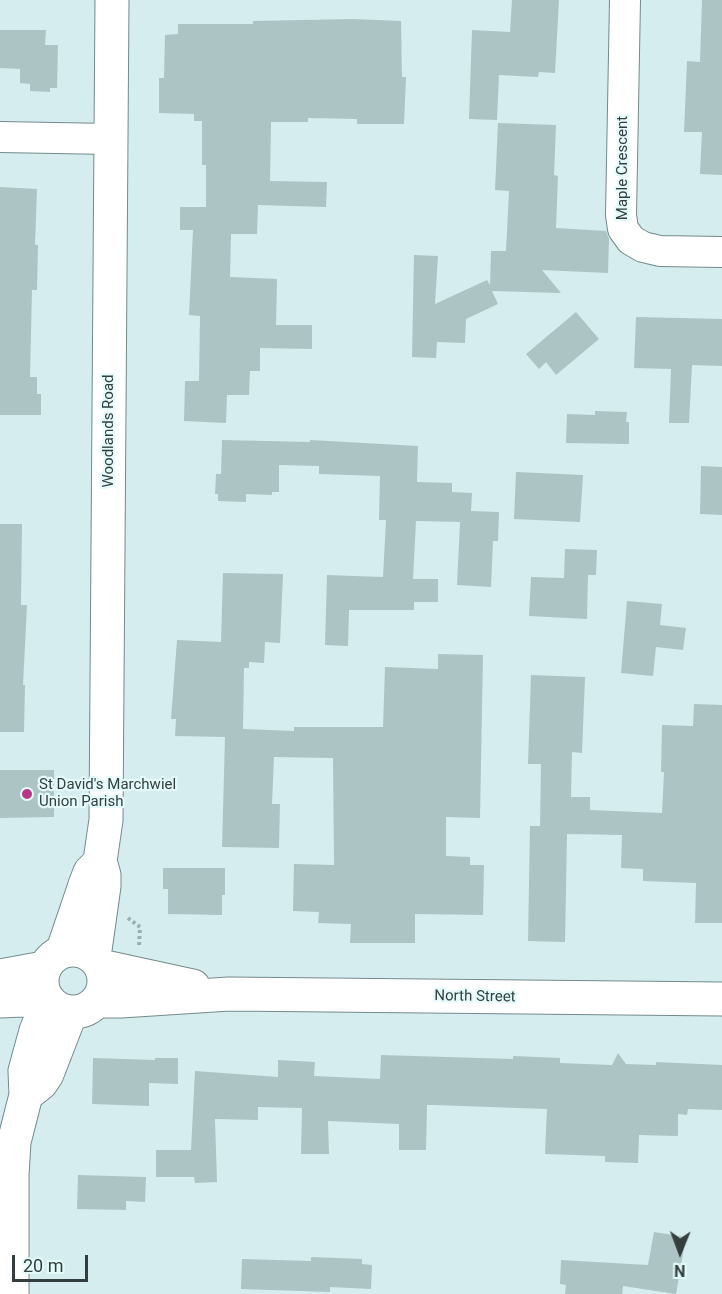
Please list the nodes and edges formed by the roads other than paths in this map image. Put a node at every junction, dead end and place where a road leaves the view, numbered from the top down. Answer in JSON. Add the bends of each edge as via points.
{"nodes":[{"id":1,"x":112,"y":0,"type":"edge"},
{"id":2,"x":625,"y":0,"type":"edge"},
{"id":3,"x":0,"y":137,"type":"edge"},
{"id":4,"x":111,"y":139,"type":"junction"},
{"id":5,"x":722,"y":252,"type":"edge"},
{"id":6,"x":100,"y":861,"type":"junction"},
{"id":7,"x":53,"y":959,"type":"junction"},
{"id":8,"x":98,"y":962,"type":"junction"},
{"id":9,"x":0,"y":976,"type":"edge"},
{"id":10,"x":229,"y":994,"type":"junction"},
{"id":11,"x":722,"y":999,"type":"edge"},
{"id":12,"x":0,"y":1001,"type":"edge"},
{"id":13,"x":66,"y":1003,"type":"junction"},
{"id":14,"x":0,"y":1124,"type":"edge"},
{"id":15,"x":12,"y":1176,"type":"junction"},
{"id":16,"x":12,"y":1294,"type":"edge"}],
"edges":[{"from":1,"to":4,"type":"street","name":"Woodlands Road"},
{"from":2,"to":5,"type":"street","name":"Maple Crescent","via":[[623,229],[631,240],[660,251]]},
{"from":3,"to":4,"type":"street"},
{"from":4,"to":6,"type":"street","name":"Woodlands Road","via":[[106,820]]},
{"from":6,"to":7,"type":"street","name":"Woodlands Road","via":[[90,872]]},
{"from":6,"to":8,"type":"street","name":"Woodlands Road","via":[[104,886]]},
{"from":7,"to":8,"type":"street","via":[[74,949],[85,951]]},
{"from":7,"to":9,"type":"street"},
{"from":7,"to":13,"type":"street","via":[[41,984]]},
{"from":8,"to":10,"type":"street","name":"North Street"},
{"from":8,"to":13,"type":"street","via":[[104,984]]},
{"from":10,"to":11,"type":"street","name":"North Street"},
{"from":10,"to":13,"type":"street","name":"North Street"},
{"from":12,"to":13,"type":"street","name":"North Street"},
{"from":13,"to":15,"type":"street","via":[[47,1074],[26,1095],[14,1142]]},
{"from":14,"to":15,"type":"street"},
{"from":15,"to":16,"type":"street"}]}
